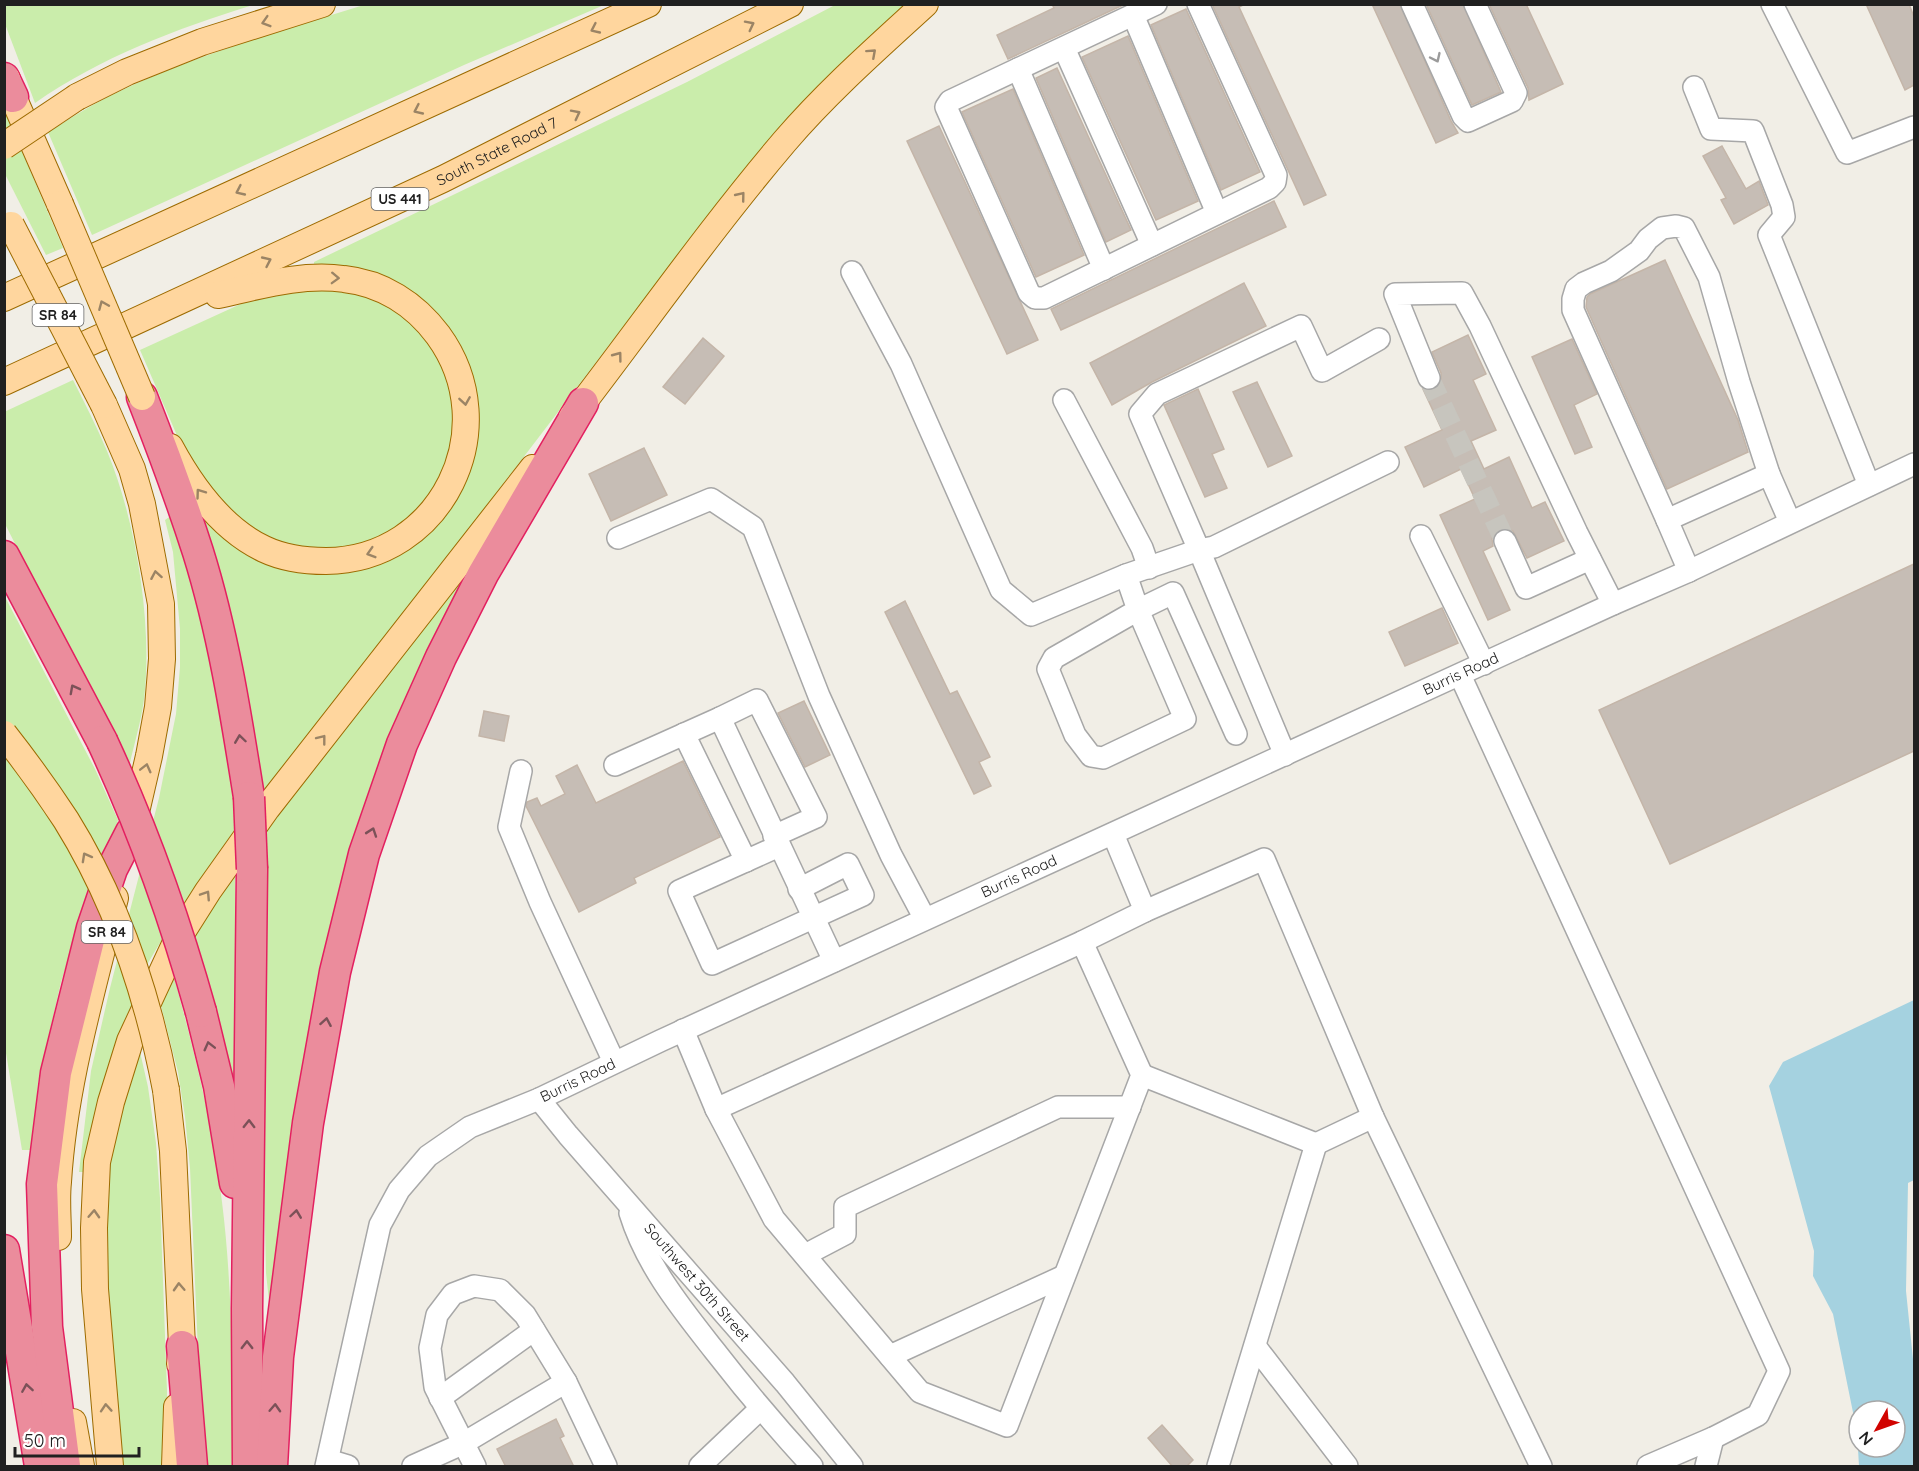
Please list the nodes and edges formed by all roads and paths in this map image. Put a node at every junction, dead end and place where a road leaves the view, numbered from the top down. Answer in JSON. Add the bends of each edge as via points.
{"nodes":[{"id":1,"x":322,"y":4,"type":"edge"},
{"id":2,"x":648,"y":4,"type":"edge"},
{"id":3,"x":790,"y":4,"type":"edge"},
{"id":4,"x":925,"y":4,"type":"edge"},
{"id":5,"x":1156,"y":4,"type":"edge"},
{"id":6,"x":1198,"y":4,"type":"edge"},
{"id":7,"x":1412,"y":4,"type":"edge"},
{"id":8,"x":1475,"y":4,"type":"edge"},
{"id":9,"x":1772,"y":4,"type":"edge"},
{"id":10,"x":1133,"y":15,"type":"junction"},
{"id":11,"x":1064,"y":48,"type":"junction"},
{"id":12,"x":1018,"y":69,"type":"junction"},
{"id":13,"x":7,"y":82,"type":"edge"},
{"id":14,"x":1694,"y":87,"type":"dead end"},
{"id":15,"x":1914,"y":127,"type":"edge"},
{"id":16,"x":4,"y":146,"type":"edge"},
{"id":17,"x":1217,"y":213,"type":"junction"},
{"id":18,"x":8,"y":218,"type":"edge"},
{"id":19,"x":1152,"y":245,"type":"junction"},
{"id":20,"x":1104,"y":268,"type":"junction"},
{"id":21,"x":852,"y":272,"type":"dead end"},
{"id":22,"x":4,"y":298,"type":"edge"},
{"id":23,"x":174,"y":304,"type":"junction"},
{"id":24,"x":1379,"y":339,"type":"dead end"},
{"id":25,"x":1429,"y":378,"type":"tunnel mouth"},
{"id":26,"x":4,"y":382,"type":"edge"},
{"id":27,"x":142,"y":397,"type":"junction"},
{"id":28,"x":1064,"y":400,"type":"dead end"},
{"id":29,"x":583,"y":403,"type":"junction"},
{"id":30,"x":1388,"y":462,"type":"dead end"},
{"id":31,"x":1914,"y":464,"type":"edge"},
{"id":32,"x":1769,"y":474,"type":"junction"},
{"id":33,"x":1869,"y":485,"type":"junction"},
{"id":34,"x":1667,"y":520,"type":"junction"},
{"id":35,"x":1790,"y":522,"type":"junction"},
{"id":36,"x":1421,"y":536,"type":"dead end"},
{"id":37,"x":618,"y":538,"type":"dead end"},
{"id":38,"x":1505,"y":541,"type":"tunnel mouth"},
{"id":39,"x":1199,"y":550,"type":"junction"},
{"id":40,"x":4,"y":556,"type":"edge"},
{"id":41,"x":1590,"y":559,"type":"junction"},
{"id":42,"x":1149,"y":568,"type":"junction"},
{"id":43,"x":1689,"y":571,"type":"junction"},
{"id":44,"x":1126,"y":575,"type":"junction"},
{"id":45,"x":1613,"y":604,"type":"junction"},
{"id":46,"x":1138,"y":610,"type":"junction"},
{"id":47,"x":1484,"y":664,"type":"junction"},
{"id":48,"x":1460,"y":675,"type":"junction"},
{"id":49,"x":720,"y":718,"type":"junction"},
{"id":50,"x":4,"y":734,"type":"edge"},
{"id":51,"x":684,"y":734,"type":"junction"},
{"id":52,"x":1236,"y":734,"type":"dead end"},
{"id":53,"x":1285,"y":755,"type":"junction"},
{"id":54,"x":615,"y":765,"type":"dead end"},
{"id":55,"x":521,"y":771,"type":"dead end"},
{"id":56,"x":131,"y":832,"type":"junction"},
{"id":57,"x":1113,"y":834,"type":"junction"},
{"id":58,"x":776,"y":841,"type":"junction"},
{"id":59,"x":746,"y":861,"type":"junction"},
{"id":60,"x":799,"y":889,"type":"junction"},
{"id":61,"x":1144,"y":911,"type":"junction"},
{"id":62,"x":813,"y":918,"type":"junction"},
{"id":63,"x":926,"y":919,"type":"junction"},
{"id":64,"x":1082,"y":942,"type":"junction"},
{"id":65,"x":834,"y":961,"type":"junction"},
{"id":66,"x":683,"y":1030,"type":"junction"},
{"id":67,"x":614,"y":1062,"type":"junction"},
{"id":68,"x":1142,"y":1075,"type":"junction"},
{"id":69,"x":539,"y":1099,"type":"junction"},
{"id":70,"x":1130,"y":1107,"type":"junction"},
{"id":71,"x":716,"y":1109,"type":"junction"},
{"id":72,"x":1373,"y":1117,"type":"junction"},
{"id":73,"x":1316,"y":1144,"type":"junction"},
{"id":74,"x":626,"y":1202,"type":"junction"},
{"id":75,"x":4,"y":1250,"type":"edge"},
{"id":76,"x":805,"y":1255,"type":"junction"},
{"id":77,"x":1064,"y":1276,"type":"junction"},
{"id":78,"x":247,"y":1309,"type":"junction"},
{"id":79,"x":534,"y":1330,"type":"junction"},
{"id":80,"x":182,"y":1346,"type":"junction"},
{"id":81,"x":1255,"y":1347,"type":"junction"},
{"id":82,"x":890,"y":1356,"type":"junction"},
{"id":83,"x":566,"y":1382,"type":"junction"},
{"id":84,"x":440,"y":1398,"type":"junction"},
{"id":85,"x":760,"y":1409,"type":"junction"},
{"id":86,"x":1713,"y":1438,"type":"junction"},
{"id":87,"x":462,"y":1444,"type":"junction"},
{"id":88,"x":327,"y":1463,"type":"edge"},
{"id":89,"x":40,"y":1467,"type":"edge"},
{"id":90,"x":65,"y":1467,"type":"edge"},
{"id":91,"x":81,"y":1467,"type":"edge"},
{"id":92,"x":110,"y":1467,"type":"edge"},
{"id":93,"x":175,"y":1467,"type":"edge"},
{"id":94,"x":192,"y":1467,"type":"edge"},
{"id":95,"x":248,"y":1467,"type":"edge"},
{"id":96,"x":272,"y":1467,"type":"edge"},
{"id":97,"x":348,"y":1467,"type":"edge"},
{"id":98,"x":413,"y":1467,"type":"edge"},
{"id":99,"x":475,"y":1467,"type":"edge"},
{"id":100,"x":606,"y":1467,"type":"edge"},
{"id":101,"x":700,"y":1467,"type":"edge"},
{"id":102,"x":812,"y":1467,"type":"edge"},
{"id":103,"x":852,"y":1467,"type":"edge"},
{"id":104,"x":1218,"y":1467,"type":"edge"},
{"id":105,"x":1347,"y":1467,"type":"edge"},
{"id":106,"x":1541,"y":1467,"type":"edge"},
{"id":107,"x":1648,"y":1467,"type":"edge"},
{"id":108,"x":1706,"y":1467,"type":"edge"}],
"edges":[{"from":1,"to":16,"type":"main road","one_way":true,"bridge":true,"via":[[202,42],[127,72],[77,98]]},
{"from":2,"to":22,"type":"main road","one_way":true},
{"from":23,"to":3,"type":"main road","name":"South State Road 7","number":"US 441","one_way":true,"via":[[443,179]]},
{"from":29,"to":4,"type":"main road","one_way":true,"via":[[786,140],[856,67]]},
{"from":5,"to":10,"type":"street"},
{"from":6,"to":17,"type":"street","via":[[1276,175],[1269,188]]},
{"from":7,"to":8,"type":"street","one_way":true,"via":[[1468,121],[1512,101],[1516,93]]},
{"from":9,"to":15,"type":"street","via":[[1847,153]]},
{"from":10,"to":11,"type":"street"},
{"from":10,"to":17,"type":"street"},
{"from":11,"to":12,"type":"street"},
{"from":11,"to":19,"type":"street"},
{"from":12,"to":20,"type":"street"},
{"from":12,"to":20,"type":"street","via":[[950,100],[947,114],[1029,293],[1044,298]]},
{"from":27,"to":13,"type":"main road","one_way":true,"bridge":true},
{"from":14,"to":33,"type":"street","via":[[1712,129],[1753,131],[1784,217],[1769,235]]},
{"from":17,"to":19,"type":"street"},
{"from":56,"to":18,"type":"main road","number":"SR 84","one_way":true,"bridge":true,"via":[[158,707],[162,659],[161,603],[142,504],[104,405]]},
{"from":19,"to":20,"type":"street"},
{"from":21,"to":44,"type":"street","via":[[901,364],[1001,590],[1031,615]]},
{"from":23,"to":26,"type":"main road","name":"South State Road 7","number":"US 441"},
{"from":23,"to":27,"type":"main road","one_way":true,"via":[[304,278],[343,278],[376,285],[408,303],[450,350],[463,382],[467,413],[464,447],[454,480],[432,512],[405,538],[376,553],[342,561],[285,556],[244,536],[210,506],[178,463]]},
{"from":24,"to":39,"type":"street","via":[[1322,371],[1301,326],[1157,394],[1140,414]]},
{"from":25,"to":41,"type":"street","via":[[1395,294],[1462,293]]},
{"from":78,"to":27,"type":"highway","one_way":true,"bridge":true,"via":[[252,869],[249,797],[220,634],[172,475]]},
{"from":28,"to":42,"type":"street"},
{"from":92,"to":29,"type":"main road","one_way":true,"via":[[93,1228],[97,1161],[134,1032],[177,940],[267,808]]},
{"from":96,"to":29,"type":"highway","one_way":true,"via":[[278,1357],[308,1122],[335,972],[364,854],[402,744],[441,657],[483,574]]},
{"from":30,"to":39,"type":"street","via":[[1214,547]]},
{"from":31,"to":33,"type":"street","name":"Burris Road"},
{"from":32,"to":34,"type":"street"},
{"from":32,"to":34,"type":"street","via":[[1709,277],[1684,228],[1662,228],[1611,271],[1576,289],[1573,310]]},
{"from":32,"to":35,"type":"street"},
{"from":33,"to":35,"type":"street","name":"Burris Road"},
{"from":34,"to":43,"type":"street"},
{"from":35,"to":43,"type":"street","name":"Burris Road"},
{"from":36,"to":47,"type":"street"},
{"from":37,"to":63,"type":"street","via":[[711,499],[753,527],[819,696],[891,855]]},
{"from":38,"to":41,"type":"street","via":[[1526,588]]},
{"from":39,"to":42,"type":"street"},
{"from":39,"to":53,"type":"street"},
{"from":78,"to":40,"type":"highway","one_way":true,"bridge":true,"via":[[235,1185],[219,1086],[186,957],[160,880],[102,741]]},
{"from":41,"to":45,"type":"street"},
{"from":42,"to":44,"type":"street"},
{"from":43,"to":45,"type":"street","name":"Burris Road"},
{"from":44,"to":46,"type":"street"},
{"from":45,"to":47,"type":"street","name":"Burris Road"},
{"from":46,"to":46,"type":"street","via":[[1054,658],[1048,669],[1075,735],[1091,756],[1103,759],[1185,719]]},
{"from":46,"to":52,"type":"street","via":[[1173,593]]},
{"from":47,"to":48,"type":"street","name":"Burris Road"},
{"from":48,"to":53,"type":"street","name":"Burris Road"},
{"from":48,"to":86,"type":"street","via":[[1779,1371],[1758,1415]]},
{"from":49,"to":51,"type":"street"},
{"from":49,"to":58,"type":"street"},
{"from":49,"to":58,"type":"street","via":[[757,700],[816,818]]},
{"from":80,"to":50,"type":"main road","one_way":true,"bridge":true,"via":[[173,1150],[158,1047],[121,930],[102,887],[66,822]]},
{"from":51,"to":54,"type":"street"},
{"from":51,"to":59,"type":"street"},
{"from":53,"to":57,"type":"street","name":"Burris Road"},
{"from":55,"to":67,"type":"street","via":[[509,828]]},
{"from":56,"to":90,"type":"highway","via":[[112,869],[92,928],[56,1073],[42,1184],[47,1327]]},
{"from":56,"to":91,"type":"main road","number":"SR 84","via":[[80,1038],[58,1182],[60,1313]]},
{"from":57,"to":61,"type":"street"},
{"from":57,"to":63,"type":"street","name":"Burris Road"},
{"from":58,"to":59,"type":"street"},
{"from":58,"to":60,"type":"street"},
{"from":59,"to":62,"type":"street","via":[[679,891],[712,964]]},
{"from":60,"to":62,"type":"street"},
{"from":60,"to":62,"type":"street","via":[[848,864],[853,874],[863,896]]},
{"from":61,"to":64,"type":"street"},
{"from":61,"to":72,"type":"street","via":[[1264,859]]},
{"from":62,"to":65,"type":"street"},
{"from":63,"to":65,"type":"street","name":"Burris Road"},
{"from":64,"to":68,"type":"street"},
{"from":64,"to":71,"type":"street"},
{"from":65,"to":66,"type":"street","name":"Burris Road"},
{"from":66,"to":67,"type":"street","name":"Burris Road"},
{"from":66,"to":71,"type":"street"},
{"from":67,"to":69,"type":"street","name":"Burris Road"},
{"from":68,"to":70,"type":"street"},
{"from":68,"to":73,"type":"street"},
{"from":69,"to":74,"type":"street","name":"Southwest 30th Street"},
{"from":69,"to":88,"type":"street","name":"Burris Road","via":[[470,1127],[428,1155],[399,1190],[380,1225]]},
{"from":70,"to":76,"type":"street","via":[[1058,1107],[845,1207],[845,1234]]},
{"from":70,"to":77,"type":"street"},
{"from":71,"to":76,"type":"street","via":[[774,1219]]},
{"from":72,"to":73,"type":"street"},
{"from":72,"to":106,"type":"street"},
{"from":73,"to":81,"type":"street"},
{"from":74,"to":85,"type":"street","via":[[637,1235],[676,1302]]},
{"from":74,"to":103,"type":"street","name":"Southwest 30th Street","via":[[785,1383]]},
{"from":89,"to":75,"type":"highway","one_way":true},
{"from":76,"to":82,"type":"street"},
{"from":77,"to":82,"type":"street"},
{"from":77,"to":82,"type":"street","via":[[1007,1426],[920,1392]]},
{"from":95,"to":78,"type":"highway","one_way":true},
{"from":79,"to":83,"type":"street"},
{"from":79,"to":84,"type":"street"},
{"from":79,"to":84,"type":"street","via":[[500,1290],[474,1286],[453,1294],[437,1316],[430,1348]]},
{"from":80,"to":93,"type":"main road"},
{"from":80,"to":94,"type":"highway"},
{"from":81,"to":104,"type":"street"},
{"from":81,"to":105,"type":"street"},
{"from":83,"to":87,"type":"street"},
{"from":83,"to":100,"type":"street"},
{"from":84,"to":87,"type":"street"},
{"from":85,"to":101,"type":"street"},
{"from":85,"to":102,"type":"street"},
{"from":86,"to":107,"type":"street"},
{"from":86,"to":108,"type":"street"},
{"from":87,"to":98,"type":"street"},
{"from":87,"to":99,"type":"street"},
{"from":88,"to":97,"type":"street"}]}
